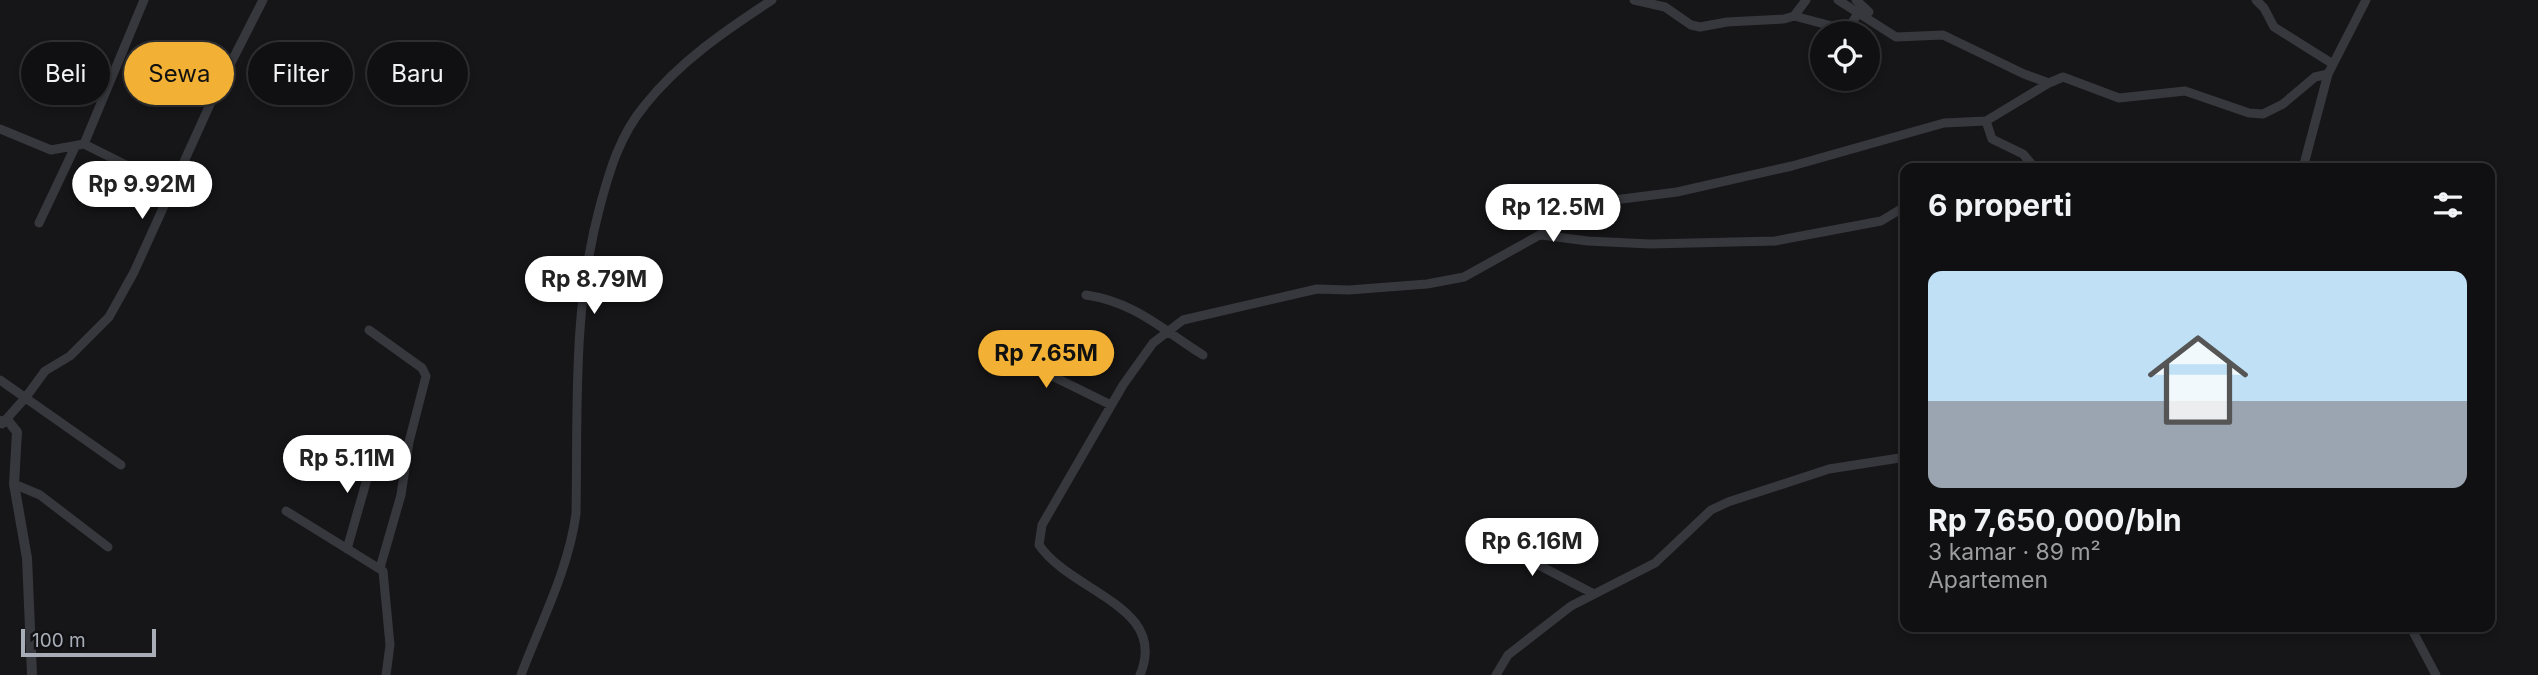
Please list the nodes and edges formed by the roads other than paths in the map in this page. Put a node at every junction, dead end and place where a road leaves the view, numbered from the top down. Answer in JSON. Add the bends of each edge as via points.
{"nodes":[{"id":1,"x":144,"y":0,"type":"edge"},
{"id":2,"x":263,"y":0,"type":"edge"},
{"id":3,"x":772,"y":0,"type":"edge"},
{"id":4,"x":1634,"y":0,"type":"edge"},
{"id":5,"x":1807,"y":0,"type":"edge"},
{"id":6,"x":1838,"y":0,"type":"edge"},
{"id":7,"x":1856,"y":0,"type":"edge"},
{"id":8,"x":2256,"y":0,"type":"edge"},
{"id":9,"x":2366,"y":0,"type":"edge"},
{"id":10,"x":1859,"y":12,"type":"junction"},
{"id":11,"x":1794,"y":16,"type":"junction"},
{"id":12,"x":1900,"y":37,"type":"junction"},
{"id":13,"x":2333,"y":64,"type":"junction"},
{"id":14,"x":2328,"y":74,"type":"junction"},
{"id":15,"x":2049,"y":83,"type":"junction"},
{"id":16,"x":1986,"y":121,"type":"junction"},
{"id":17,"x":0,"y":129,"type":"edge"},
{"id":18,"x":79,"y":146,"type":"junction"},
{"id":19,"x":2030,"y":163,"type":"edge"},
{"id":20,"x":2304,"y":163,"type":"edge"},
{"id":21,"x":173,"y":188,"type":"junction"},
{"id":22,"x":1900,"y":210,"type":"edge"},
{"id":23,"x":40,"y":223,"type":"dead end"},
{"id":24,"x":1541,"y":235,"type":"junction"},
{"id":25,"x":1086,"y":295,"type":"dead end"},
{"id":26,"x":369,"y":330,"type":"dead end"},
{"id":27,"x":1165,"y":331,"type":"junction"},
{"id":28,"x":995,"y":348,"type":"dead end"},
{"id":29,"x":1203,"y":355,"type":"dead end"},
{"id":30,"x":0,"y":380,"type":"edge"},
{"id":31,"x":26,"y":397,"type":"junction"},
{"id":32,"x":1111,"y":405,"type":"junction"},
{"id":33,"x":1,"y":422,"type":"edge"},
{"id":34,"x":341,"y":443,"type":"dead end"},
{"id":35,"x":1900,"y":458,"type":"edge"},
{"id":36,"x":121,"y":465,"type":"dead end"},
{"id":37,"x":14,"y":484,"type":"junction"},
{"id":38,"x":286,"y":511,"type":"dead end"},
{"id":39,"x":1485,"y":537,"type":"dead end"},
{"id":40,"x":108,"y":547,"type":"dead end"},
{"id":41,"x":347,"y":549,"type":"junction"},
{"id":42,"x":380,"y":568,"type":"junction"},
{"id":43,"x":1594,"y":594,"type":"junction"},
{"id":44,"x":2413,"y":632,"type":"edge"},
{"id":45,"x":32,"y":675,"type":"edge"},
{"id":46,"x":386,"y":675,"type":"edge"},
{"id":47,"x":521,"y":675,"type":"edge"},
{"id":48,"x":1140,"y":675,"type":"edge"},
{"id":49,"x":1496,"y":675,"type":"edge"},
{"id":50,"x":2436,"y":675,"type":"edge"}],
"edges":[{"from":1,"to":18,"type":"street"},
{"from":2,"to":21,"type":"street"},
{"from":3,"to":47,"type":"street","via":[[721,33],[670,78],[645,105],[611,163],[594,227],[579,318],[572,541]]},
{"from":4,"to":11,"type":"street","via":[[1665,7],[1700,27]]},
{"from":5,"to":11,"type":"street"},
{"from":6,"to":10,"type":"street"},
{"from":7,"to":12,"type":"street"},
{"from":8,"to":13,"type":"street","via":[[2274,27]]},
{"from":9,"to":13,"type":"street"},
{"from":10,"to":11,"type":"street","via":[[1847,30]]},
{"from":10,"to":12,"type":"street"},
{"from":12,"to":15,"type":"street","via":[[1943,35]]},
{"from":13,"to":14,"type":"street"},
{"from":14,"to":15,"type":"street","via":[[2315,77],[2263,114],[2185,91],[2127,99],[2074,79],[2063,77]]},
{"from":14,"to":20,"type":"street"},
{"from":15,"to":16,"type":"street"},
{"from":16,"to":19,"type":"street","via":[[1992,139]]},
{"from":16,"to":24,"type":"street","via":[[1944,123],[1781,168],[1590,206]]},
{"from":17,"to":18,"type":"street","via":[[45,149]]},
{"from":18,"to":21,"type":"street"},
{"from":18,"to":23,"type":"street"},
{"from":21,"to":31,"type":"street","via":[[109,317],[69,356],[45,371]]},
{"from":22,"to":24,"type":"street","via":[[1881,221],[1775,241],[1650,244]]},
{"from":24,"to":27,"type":"street","via":[[1464,277],[1427,284],[1300,292],[1199,315]]},
{"from":25,"to":27,"type":"street","via":[[1126,305]]},
{"from":26,"to":42,"type":"street","via":[[422,368],[426,376]]},
{"from":27,"to":29,"type":"street"},
{"from":27,"to":32,"type":"street"},
{"from":28,"to":32,"type":"street"},
{"from":30,"to":31,"type":"street"},
{"from":31,"to":33,"type":"street"},
{"from":31,"to":36,"type":"street"},
{"from":32,"to":48,"type":"street","via":[[1042,525],[1039,545],[1070,576],[1138,623],[1147,645]]},
{"from":33,"to":37,"type":"street","via":[[17,432]]},
{"from":34,"to":41,"type":"street","via":[[368,458],[371,465]]},
{"from":35,"to":43,"type":"street","via":[[1843,466],[1728,502],[1711,510],[1655,563]]},
{"from":37,"to":40,"type":"street","via":[[40,495]]},
{"from":37,"to":45,"type":"street","via":[[27,558]]},
{"from":38,"to":41,"type":"street"},
{"from":39,"to":43,"type":"street"},
{"from":41,"to":42,"type":"street"},
{"from":42,"to":46,"type":"street","via":[[385,577],[390,645]]},
{"from":43,"to":49,"type":"street","via":[[1571,606],[1508,655]]},
{"from":44,"to":50,"type":"street"}]}
